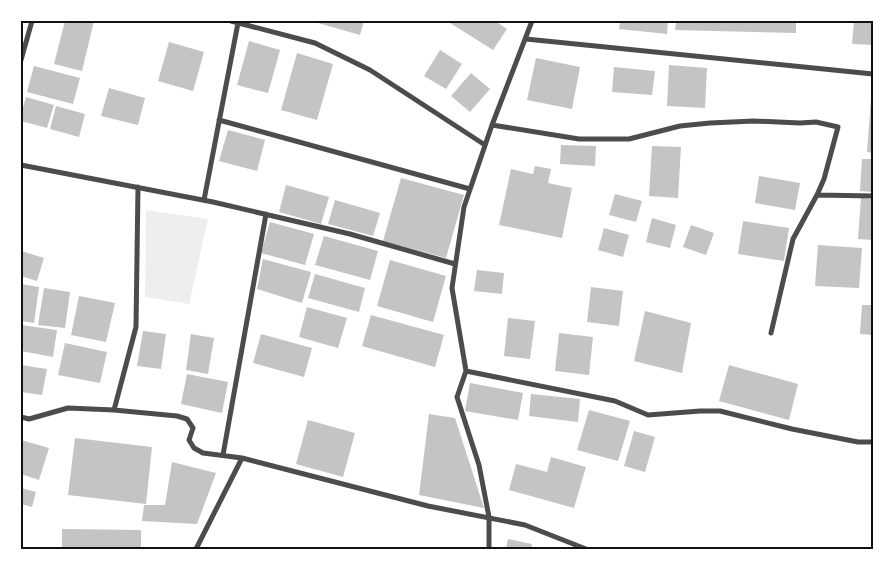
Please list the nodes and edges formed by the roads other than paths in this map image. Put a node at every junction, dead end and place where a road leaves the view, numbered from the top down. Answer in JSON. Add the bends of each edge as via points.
{"nodes":[{"id":1,"x":32,"y":21,"type":"edge"},
{"id":2,"x":231,"y":21,"type":"edge"},
{"id":3,"x":532,"y":21,"type":"edge"},
{"id":4,"x":238,"y":23,"type":"junction"},
{"id":5,"x":526,"y":39,"type":"junction"},
{"id":6,"x":21,"y":60,"type":"edge"},
{"id":7,"x":873,"y":74,"type":"edge"},
{"id":8,"x":220,"y":120,"type":"junction"},
{"id":9,"x":492,"y":125,"type":"junction"},
{"id":10,"x":485,"y":145,"type":"junction"},
{"id":11,"x":21,"y":165,"type":"edge"},
{"id":12,"x":138,"y":187,"type":"junction"},
{"id":13,"x":470,"y":189,"type":"junction"},
{"id":14,"x":817,"y":195,"type":"junction"},
{"id":15,"x":873,"y":196,"type":"edge"},
{"id":16,"x":204,"y":200,"type":"junction"},
{"id":17,"x":266,"y":214,"type":"junction"},
{"id":18,"x":455,"y":264,"type":"junction"},
{"id":19,"x":772,"y":333,"type":"dead end"},
{"id":20,"x":466,"y":371,"type":"junction"},
{"id":21,"x":114,"y":410,"type":"junction"},
{"id":22,"x":21,"y":417,"type":"edge"},
{"id":23,"x":873,"y":442,"type":"edge"},
{"id":24,"x":223,"y":455,"type":"junction"},
{"id":25,"x":242,"y":458,"type":"junction"},
{"id":26,"x":489,"y":518,"type":"junction"},
{"id":27,"x":196,"y":549,"type":"edge"},
{"id":28,"x":489,"y":549,"type":"edge"},
{"id":29,"x":586,"y":549,"type":"edge"}],
"edges":[{"from":1,"to":6,"type":"street"},
{"from":2,"to":4,"type":"street"},
{"from":3,"to":5,"type":"street"},
{"from":4,"to":8,"type":"street"},
{"from":4,"to":10,"type":"street","via":[[315,43],[370,70]]},
{"from":5,"to":7,"type":"street"},
{"from":5,"to":9,"type":"street"},
{"from":8,"to":13,"type":"street"},
{"from":8,"to":16,"type":"street"},
{"from":9,"to":10,"type":"street"},
{"from":9,"to":14,"type":"street","via":[[579,139],[629,139],[680,126],[710,123],[816,122],[838,128]]},
{"from":10,"to":13,"type":"street"},
{"from":11,"to":12,"type":"street"},
{"from":12,"to":16,"type":"street"},
{"from":12,"to":21,"type":"street","via":[[136,327]]},
{"from":13,"to":18,"type":"street"},
{"from":14,"to":15,"type":"street"},
{"from":14,"to":19,"type":"street","via":[[793,239]]},
{"from":16,"to":17,"type":"street"},
{"from":17,"to":18,"type":"street"},
{"from":17,"to":24,"type":"street"},
{"from":18,"to":20,"type":"street","via":[[452,288]]},
{"from":20,"to":23,"type":"street","via":[[615,401],[648,415],[720,411],[792,429]]},
{"from":20,"to":26,"type":"street","via":[[458,397],[479,466]]},
{"from":21,"to":22,"type":"street","via":[[68,408],[29,419]]},
{"from":21,"to":24,"type":"street","via":[[188,419],[194,428],[189,440],[194,448],[203,453]]},
{"from":24,"to":25,"type":"street"},
{"from":25,"to":26,"type":"street","via":[[428,506]]},
{"from":25,"to":27,"type":"street"},
{"from":26,"to":28,"type":"street"},
{"from":26,"to":29,"type":"street","via":[[525,525]]}]}
